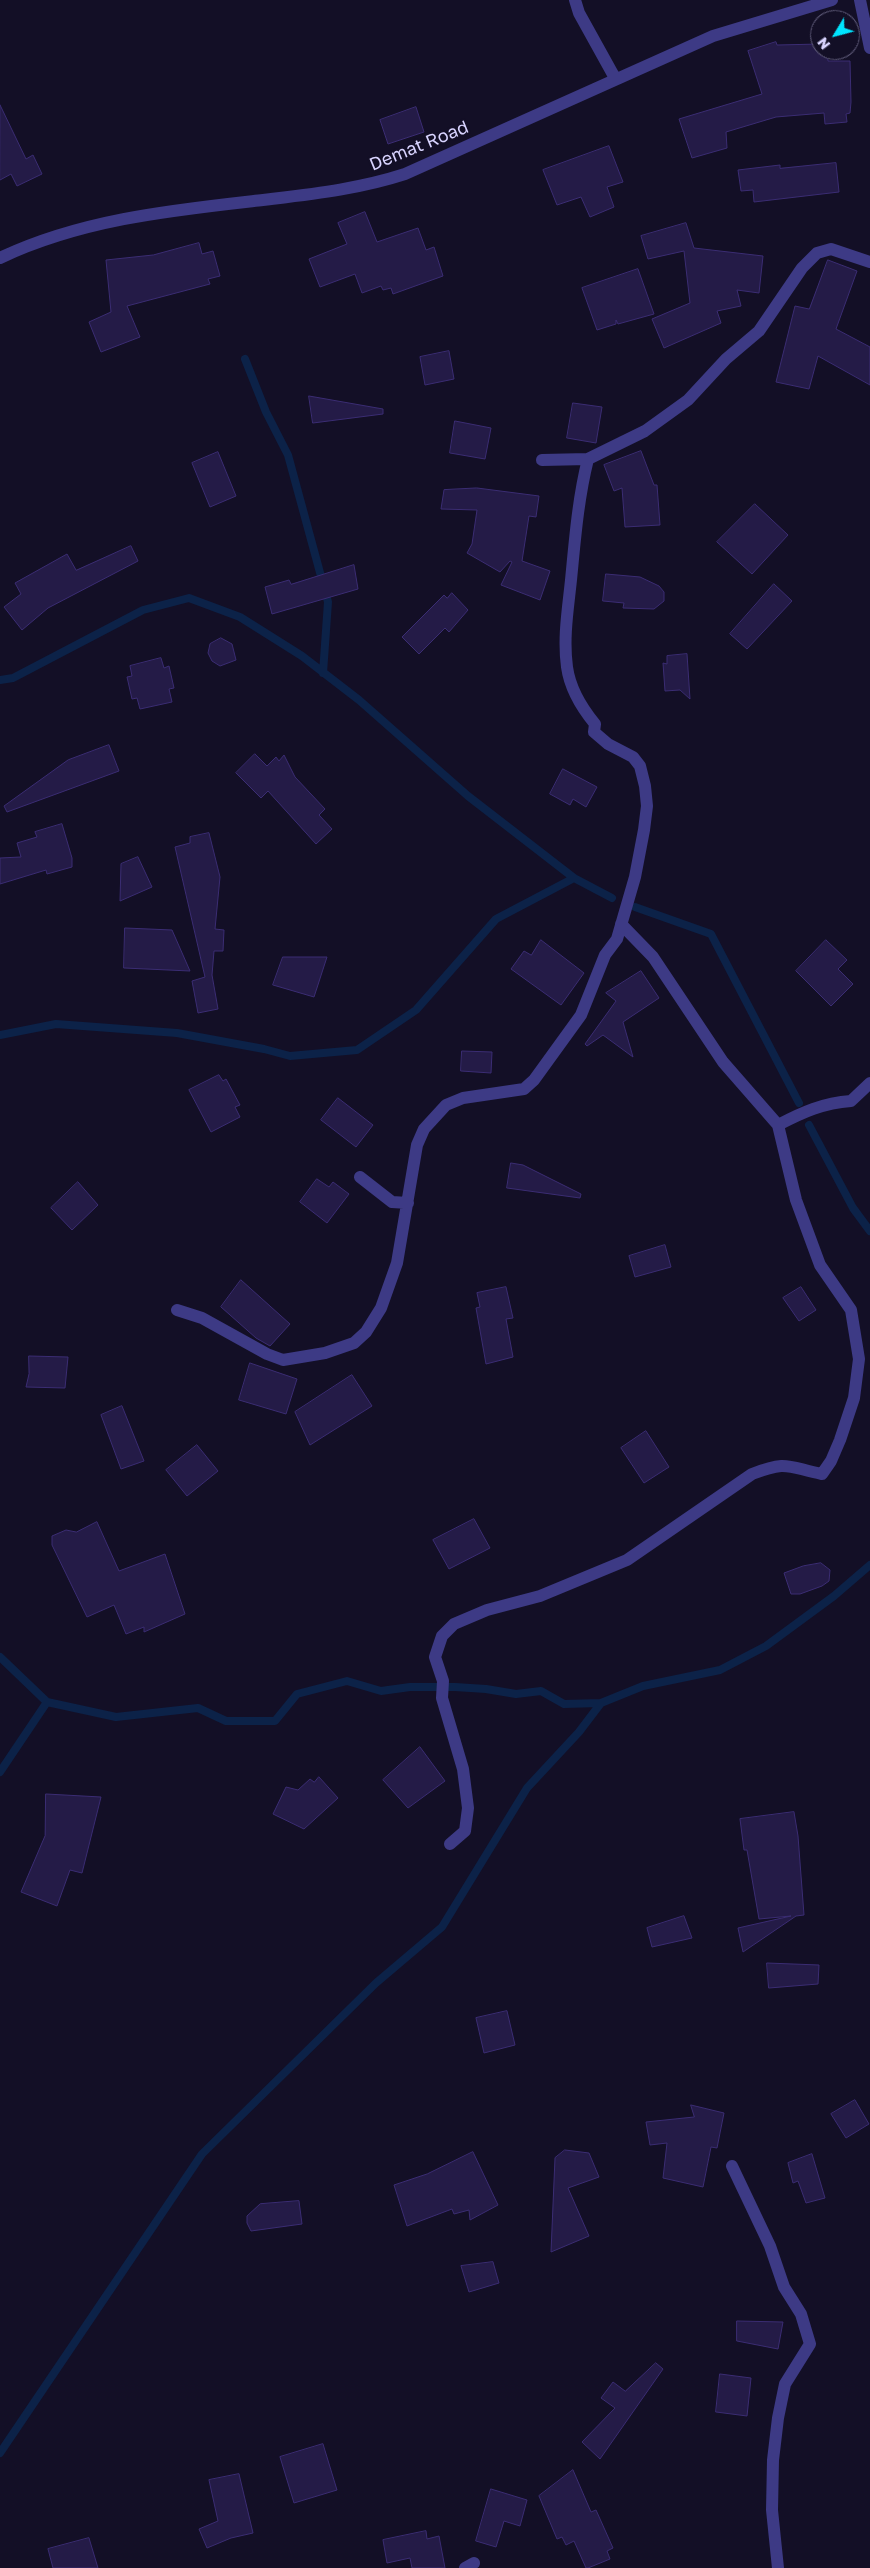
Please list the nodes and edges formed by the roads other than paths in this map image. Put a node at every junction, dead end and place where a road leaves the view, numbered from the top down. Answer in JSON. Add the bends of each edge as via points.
{"nodes":[{"id":1,"x":575,"y":0,"type":"edge"},
{"id":2,"x":832,"y":0,"type":"edge"},
{"id":3,"x":860,"y":0,"type":"edge"},
{"id":4,"x":870,"y":48,"type":"edge"},
{"id":5,"x":615,"y":78,"type":"junction"},
{"id":6,"x":0,"y":258,"type":"edge"},
{"id":7,"x":870,"y":262,"type":"edge"},
{"id":8,"x":588,"y":459,"type":"junction"},
{"id":9,"x":542,"y":460,"type":"dead end"},
{"id":10,"x":621,"y":924,"type":"junction"},
{"id":11,"x":870,"y":1083,"type":"edge"},
{"id":12,"x":778,"y":1125,"type":"junction"},
{"id":13,"x":360,"y":1177,"type":"dead end"},
{"id":14,"x":408,"y":1203,"type":"junction"},
{"id":15,"x":177,"y":1310,"type":"dead end"},
{"id":16,"x":450,"y":1844,"type":"dead end"},
{"id":17,"x":732,"y":2166,"type":"dead end"},
{"id":18,"x":778,"y":2568,"type":"edge"}],
"edges":[{"from":1,"to":5,"type":"street"},
{"from":2,"to":5,"type":"street","name":"Demat Road","via":[[713,36]]},
{"from":3,"to":4,"type":"street"},
{"from":5,"to":6,"type":"street","name":"Demat Road","via":[[405,174],[374,184],[121,218],[66,232]]},
{"from":7,"to":8,"type":"street","via":[[832,249],[817,253],[802,268],[760,331],[726,359],[688,400],[645,431]]},
{"from":8,"to":9,"type":"street"},
{"from":8,"to":10,"type":"street","via":[[579,493],[565,638],[567,668],[572,689],[595,724],[594,732],[608,744],[633,757],[643,774],[647,806],[644,830]]},
{"from":10,"to":12,"type":"street","via":[[653,957],[723,1062]]},
{"from":10,"to":14,"type":"street","via":[[581,1015],[534,1080],[524,1089],[464,1098],[446,1105],[434,1115],[417,1146]]},
{"from":11,"to":12,"type":"street","via":[[851,1102],[830,1102]]},
{"from":12,"to":16,"type":"street","via":[[796,1200],[820,1265],[851,1310],[859,1359],[854,1398],[831,1461],[822,1474],[786,1464],[752,1474],[626,1560],[540,1596],[487,1610],[454,1624],[442,1636],[435,1657],[443,1681],[442,1698],[463,1769],[468,1808],[465,1831]]},
{"from":13,"to":14,"type":"street","via":[[392,1202]]},
{"from":14,"to":15,"type":"street","via":[[397,1263],[380,1308],[366,1332],[354,1343],[284,1360],[266,1354],[202,1318]]},
{"from":17,"to":18,"type":"street","via":[[770,2246],[784,2287],[801,2314],[810,2344],[786,2384],[778,2418],[772,2510]]}]}
